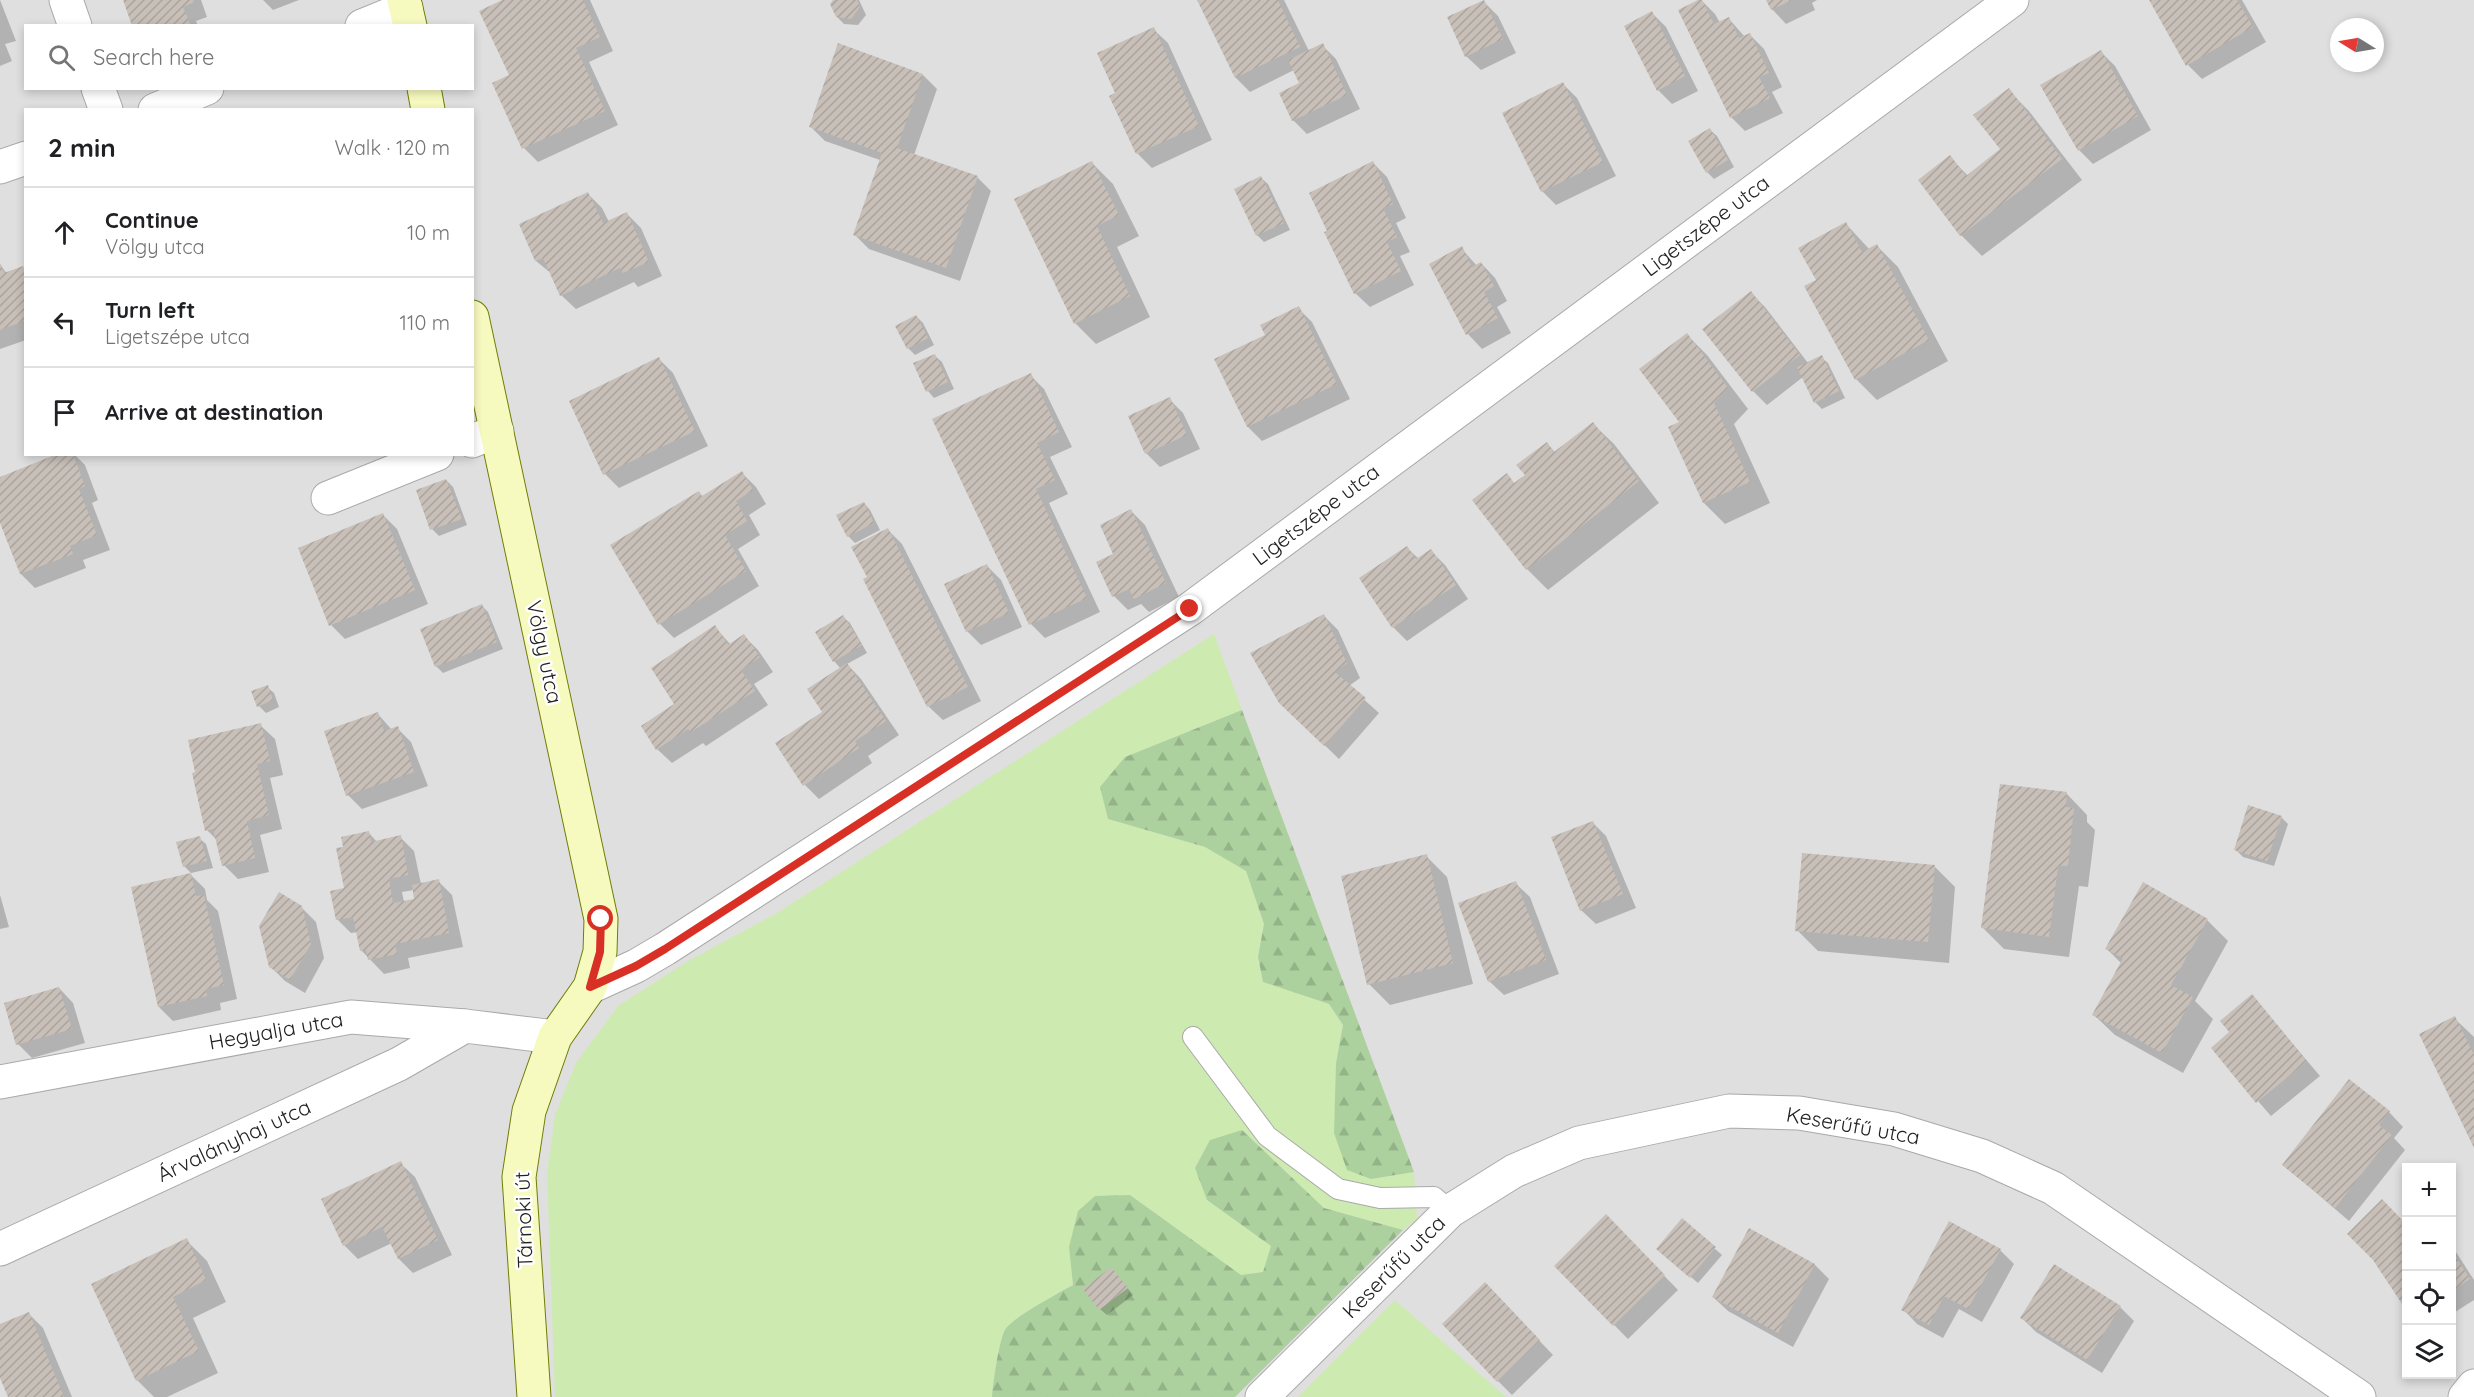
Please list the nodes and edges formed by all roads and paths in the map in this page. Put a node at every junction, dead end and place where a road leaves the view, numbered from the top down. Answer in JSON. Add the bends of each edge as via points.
{"nodes":[{"id":1,"x":66,"y":0,"type":"edge"},
{"id":2,"x":2012,"y":0,"type":"edge"},
{"id":3,"x":407,"y":11,"type":"edge"},
{"id":4,"x":74,"y":24,"type":"edge"},
{"id":5,"x":368,"y":24,"type":"edge"},
{"id":6,"x":99,"y":90,"type":"edge"},
{"id":7,"x":202,"y":90,"type":"edge"},
{"id":8,"x":424,"y":90,"type":"edge"},
{"id":9,"x":105,"y":108,"type":"edge"},
{"id":10,"x":159,"y":108,"type":"edge"},
{"id":11,"x":428,"y":108,"type":"edge"},
{"id":12,"x":24,"y":159,"type":"edge"},
{"id":13,"x":0,"y":167,"type":"edge"},
{"id":14,"x":474,"y":334,"type":"edge"},
{"id":15,"x":485,"y":436,"type":"edge"},
{"id":16,"x":432,"y":456,"type":"edge"},
{"id":17,"x":328,"y":498,"type":"dead end"},
{"id":18,"x":590,"y":987,"type":"junction"},
{"id":19,"x":465,"y":1026,"type":"junction"},
{"id":20,"x":555,"y":1037,"type":"junction"},
{"id":21,"x":1193,"y":1038,"type":"dead end"},
{"id":22,"x":0,"y":1082,"type":"edge"},
{"id":23,"x":1450,"y":1211,"type":"junction"},
{"id":24,"x":0,"y":1249,"type":"edge"},
{"id":25,"x":2474,"y":1386,"type":"edge"},
{"id":26,"x":534,"y":1397,"type":"edge"},
{"id":27,"x":1262,"y":1397,"type":"edge"},
{"id":28,"x":2359,"y":1397,"type":"edge"},
{"id":29,"x":2465,"y":1397,"type":"edge"}],
"edges":[{"from":1,"to":4,"type":"street"},
{"from":2,"to":18,"type":"street","name":"Ligetszépe utca","via":[[1190,609],[665,949]]},
{"from":3,"to":5,"type":"street"},
{"from":6,"to":9,"type":"street"},
{"from":7,"to":10,"type":"street"},
{"from":8,"to":11,"type":"street"},
{"from":12,"to":13,"type":"street"},
{"from":14,"to":15,"type":"street","name":"Völgy utca"},
{"from":15,"to":18,"type":"street","name":"Völgy utca","via":[[601,919],[600,952]]},
{"from":16,"to":17,"type":"street"},
{"from":18,"to":20,"type":"street","name":"Tárnoki út"},
{"from":19,"to":20,"type":"street","name":"Hegyalja utca"},
{"from":19,"to":22,"type":"street","name":"Hegyalja utca","via":[[351,1017]]},
{"from":19,"to":24,"type":"street","name":"Árvalányhaj utca","via":[[399,1064]]},
{"from":20,"to":26,"type":"street","name":"Tárnoki út","via":[[529,1111],[519,1177]]},
{"from":21,"to":23,"type":"lane","via":[[1267,1136],[1338,1189],[1380,1198],[1434,1197]]},
{"from":23,"to":27,"type":"street","name":"Keserűfű utca"},
{"from":23,"to":28,"type":"street","name":"Keserűfű utca","via":[[1514,1171],[1579,1143],[1729,1112],[1799,1113],[1894,1129],[1982,1156],[2053,1188]]},
{"from":25,"to":29,"type":"street"}]}
